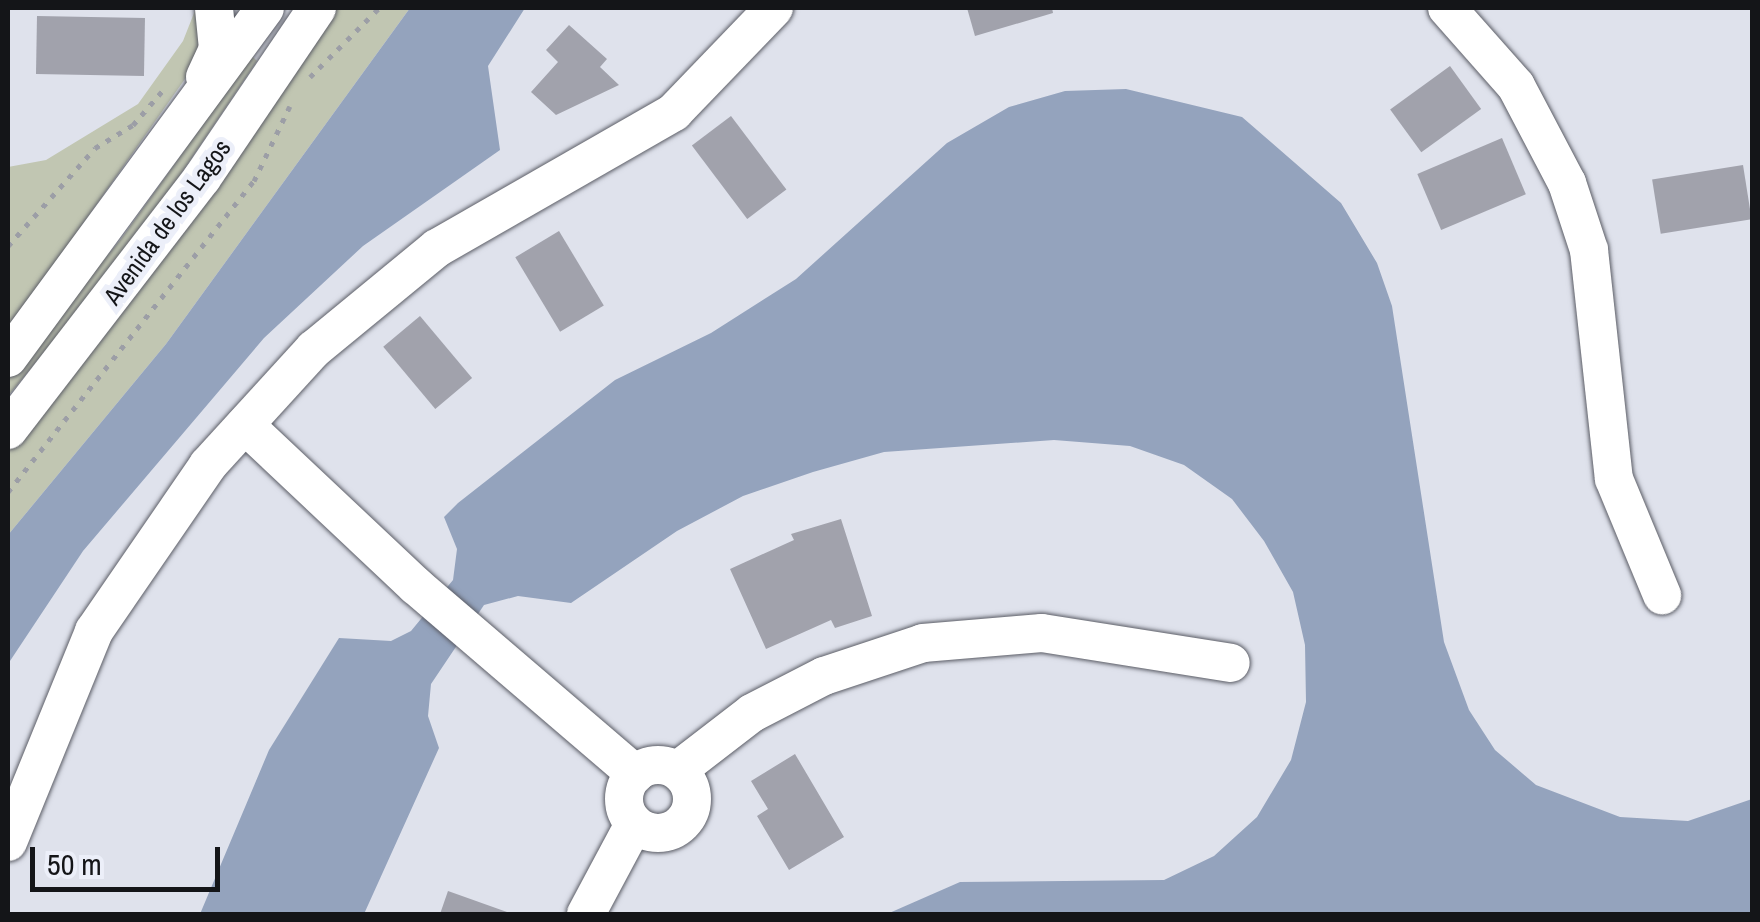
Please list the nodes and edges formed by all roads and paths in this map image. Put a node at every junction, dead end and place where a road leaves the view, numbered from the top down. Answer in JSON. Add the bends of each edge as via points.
{"nodes":[{"id":1,"x":216,"y":8,"type":"edge"},
{"id":2,"x":379,"y":8,"type":"edge"},
{"id":3,"x":774,"y":8,"type":"edge"},
{"id":4,"x":1448,"y":8,"type":"edge"},
{"id":5,"x":261,"y":15,"type":"edge"},
{"id":6,"x":302,"y":44,"type":"edge"},
{"id":7,"x":175,"y":72,"type":"dead end"},
{"id":8,"x":297,"y":96,"type":"dead end"},
{"id":9,"x":8,"y":246,"type":"edge"},
{"id":10,"x":72,"y":274,"type":"junction"},
{"id":11,"x":8,"y":358,"type":"edge"},
{"id":12,"x":245,"y":425,"type":"junction"},
{"id":13,"x":8,"y":430,"type":"edge"},
{"id":14,"x":8,"y":492,"type":"edge"},
{"id":15,"x":1662,"y":595,"type":"dead end"},
{"id":16,"x":1231,"y":663,"type":"dead end"},
{"id":17,"x":678,"y":770,"type":"junction"},
{"id":18,"x":635,"y":774,"type":"junction"},
{"id":19,"x":634,"y":824,"type":"junction"},
{"id":20,"x":8,"y":842,"type":"edge"},
{"id":21,"x":586,"y":914,"type":"edge"}],
"edges":[{"from":1,"to":5,"type":"street"},
{"from":1,"to":10,"type":"street","via":[[218,49],[207,74]]},
{"from":2,"to":6,"type":"path"},
{"from":3,"to":12,"type":"street","via":[[674,112],[512,202],[367,299]]},
{"from":4,"to":15,"type":"street","via":[[1516,86],[1567,183],[1590,250],[1614,479]]},
{"from":5,"to":6,"type":"street"},
{"from":5,"to":10,"type":"street","name":"Avenida de los Lagos"},
{"from":6,"to":13,"type":"street","name":"Avenida de los Lagos"},
{"from":7,"to":9,"type":"path"},
{"from":8,"to":14,"type":"path","via":[[254,180]]},
{"from":10,"to":11,"type":"street","name":"Avenida de los Lagos"},
{"from":12,"to":18,"type":"street","via":[[416,586]]},
{"from":12,"to":20,"type":"street","via":[[160,528],[94,631]]},
{"from":16,"to":17,"type":"street","via":[[1042,634],[923,643],[795,691]]},
{"from":17,"to":18,"type":"street","via":[[656,764]]},
{"from":17,"to":19,"type":"street","via":[[693,801],[684,822],[666,833]]},
{"from":18,"to":19,"type":"street","via":[[624,793]]},
{"from":19,"to":21,"type":"street"}]}
